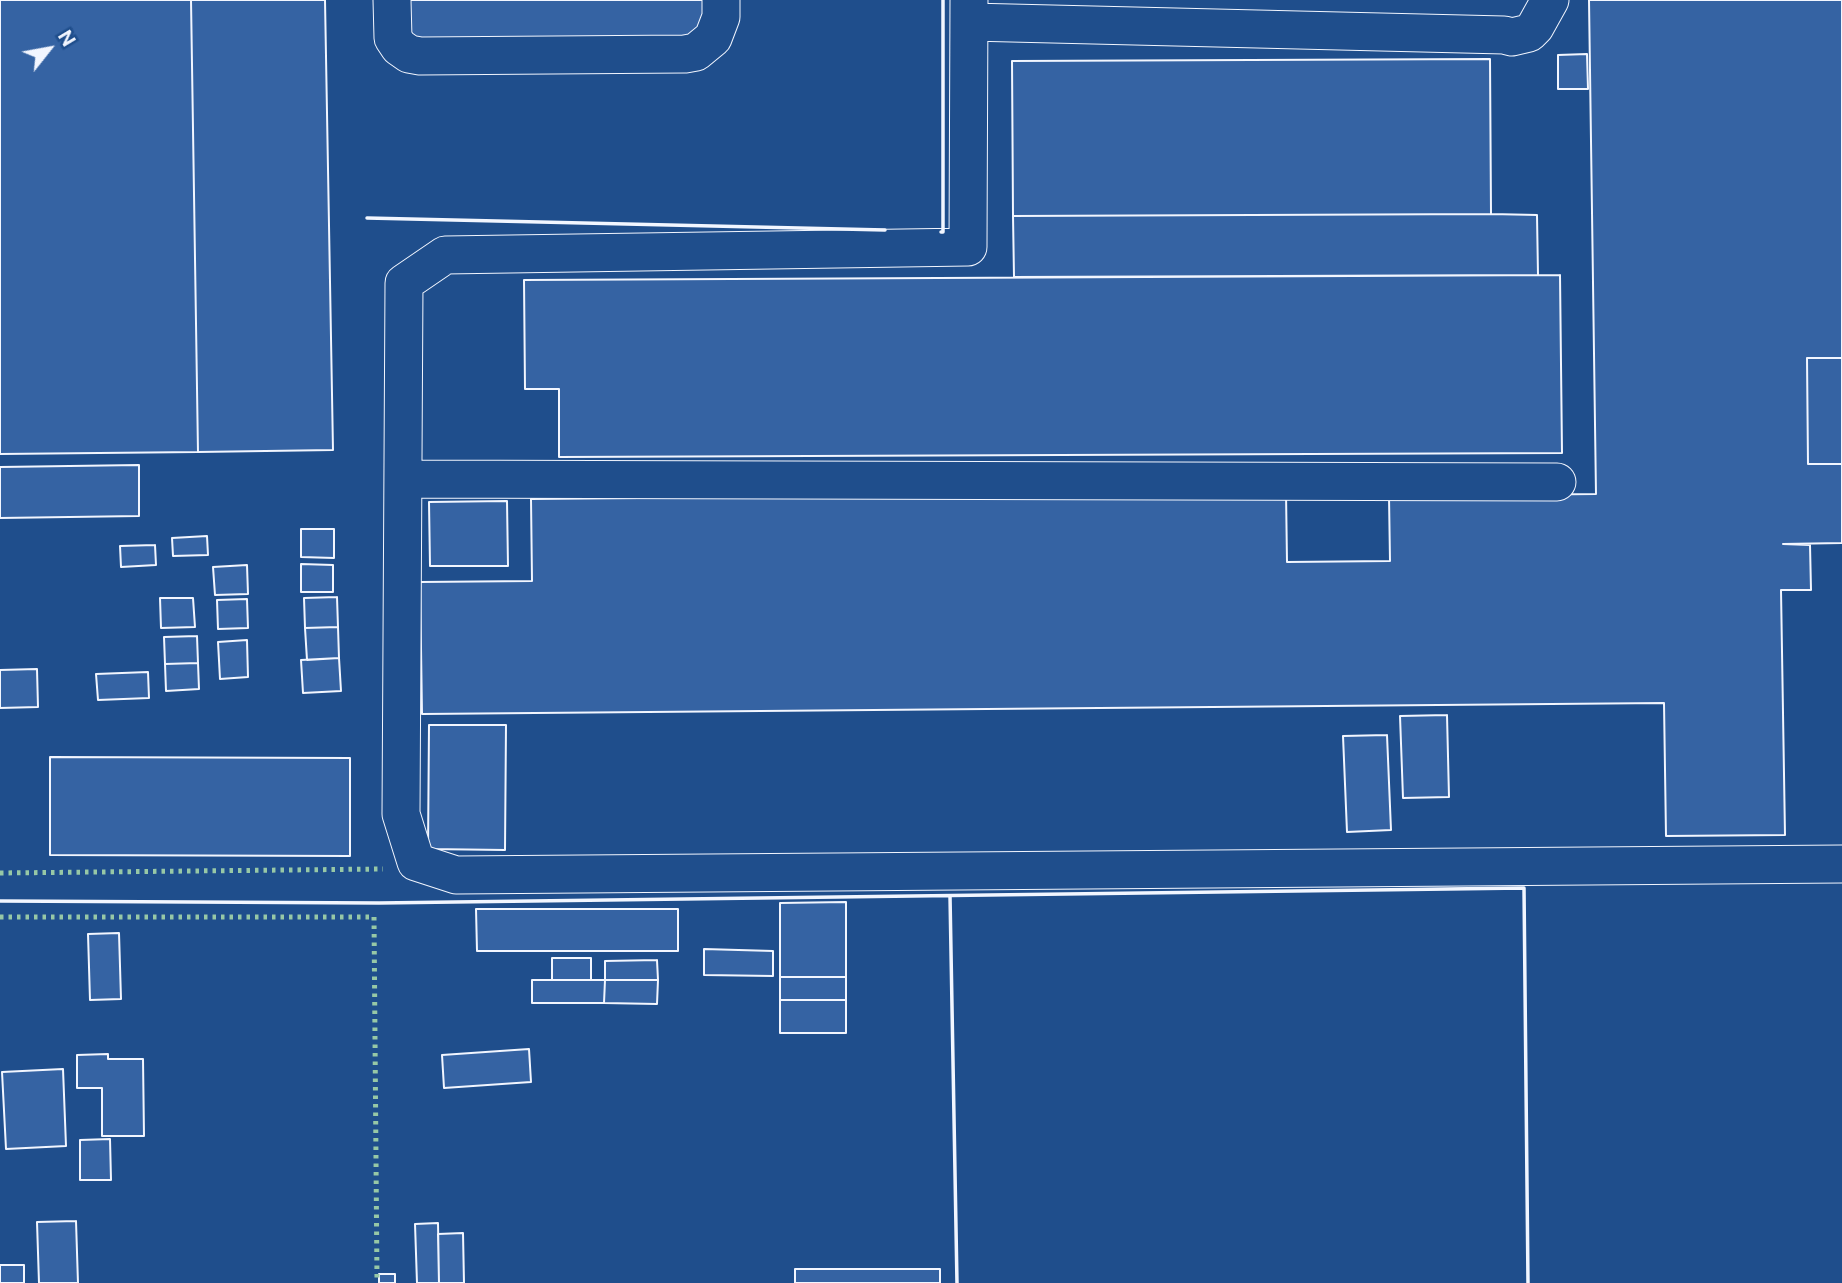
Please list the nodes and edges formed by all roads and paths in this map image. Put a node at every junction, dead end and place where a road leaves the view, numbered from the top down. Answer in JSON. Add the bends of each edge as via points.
{"nodes":[{"id":1,"x":392,"y":0,"type":"edge"},
{"id":2,"x":721,"y":0,"type":"edge"},
{"id":3,"x":1550,"y":0,"type":"edge"},
{"id":4,"x":970,"y":11,"type":"edge"},
{"id":5,"x":403,"y":479,"type":"junction"},
{"id":6,"x":1557,"y":482,"type":"dead end"},
{"id":7,"x":1842,"y":864,"type":"edge"}],
"edges":[{"from":1,"to":2,"type":"lane","via":[[393,38],[409,54],[420,56],[696,52],[713,38],[721,17]]},
{"from":3,"to":4,"type":"lane","via":[[1529,33],[1512,37]]},
{"from":4,"to":5,"type":"lane","via":[[968,247],[445,255],[404,283]]},
{"from":5,"to":6,"type":"lane"},
{"from":5,"to":7,"type":"lane","via":[[401,814],[416,862],[456,875]]}]}
